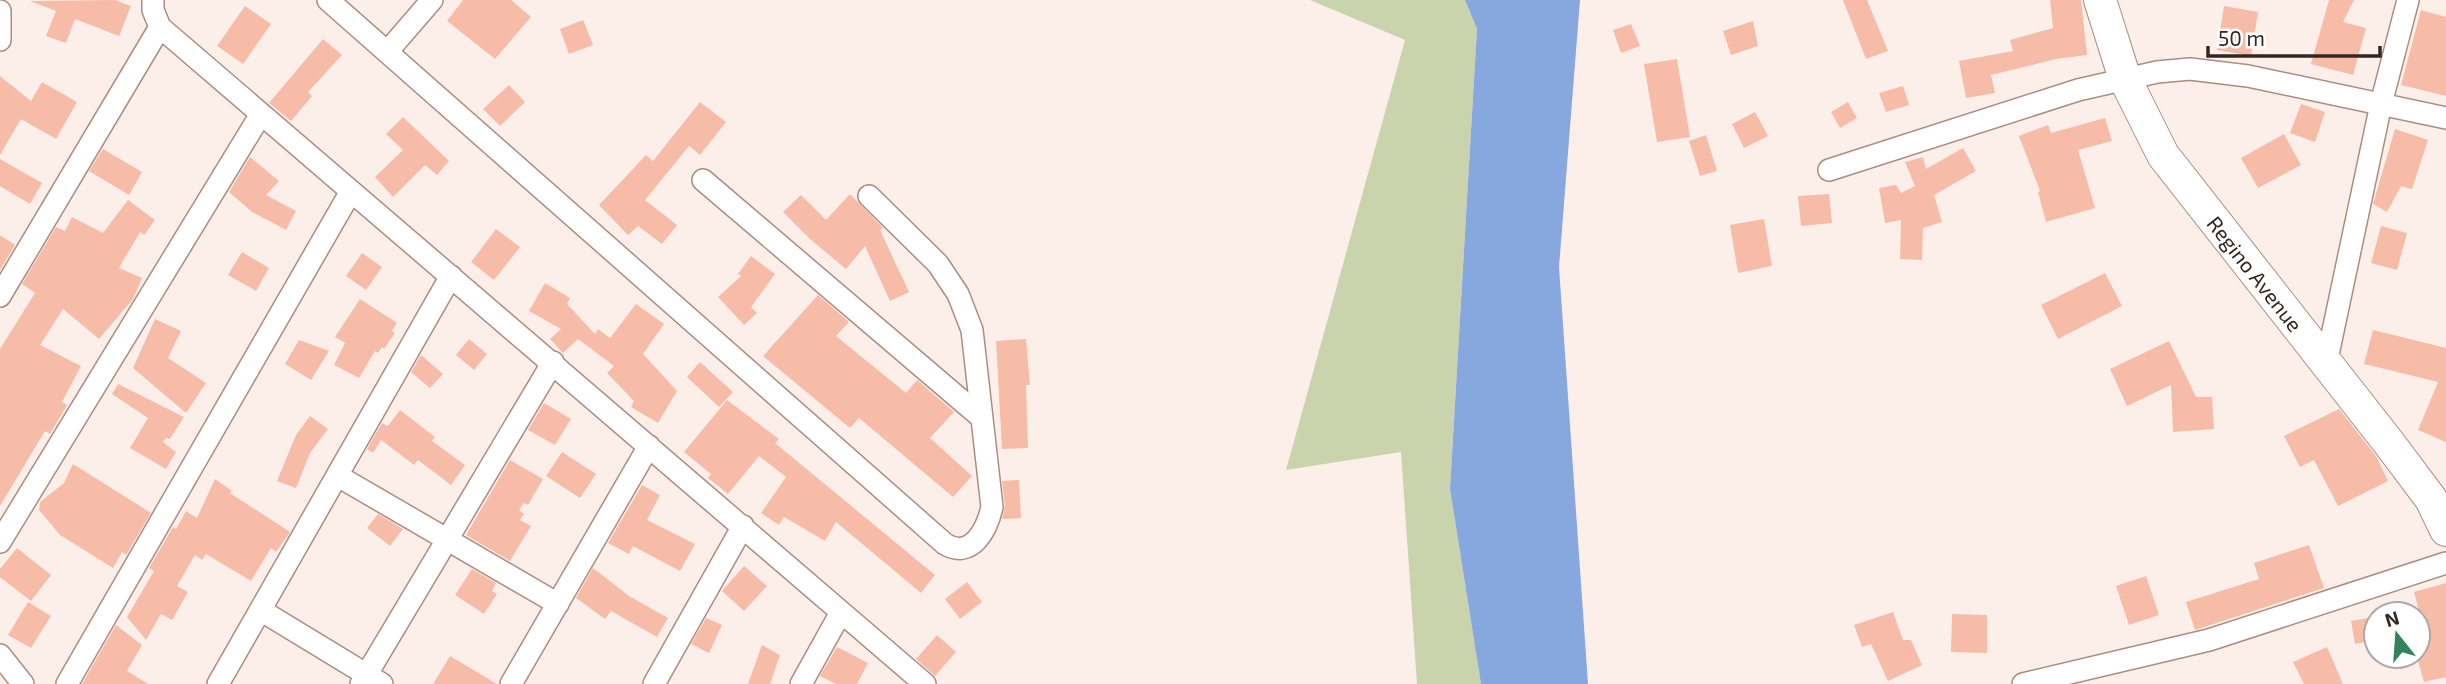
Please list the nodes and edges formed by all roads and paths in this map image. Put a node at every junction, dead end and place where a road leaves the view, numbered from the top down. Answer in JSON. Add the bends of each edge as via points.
{"nodes":[{"id":1,"x":153,"y":0,"type":"edge"},
{"id":2,"x":328,"y":0,"type":"edge"},
{"id":3,"x":432,"y":0,"type":"edge"},
{"id":4,"x":2100,"y":0,"type":"edge"},
{"id":5,"x":2408,"y":0,"type":"edge"},
{"id":6,"x":0,"y":11,"type":"edge"},
{"id":7,"x":160,"y":27,"type":"junction"},
{"id":8,"x":0,"y":40,"type":"edge"},
{"id":9,"x":387,"y":52,"type":"junction"},
{"id":10,"x":2124,"y":79,"type":"junction"},
{"id":11,"x":2381,"y":104,"type":"junction"},
{"id":12,"x":261,"y":114,"type":"junction"},
{"id":13,"x":2446,"y":118,"type":"edge"},
{"id":14,"x":1829,"y":170,"type":"dead end"},
{"id":15,"x":703,"y":180,"type":"dead end"},
{"id":16,"x":350,"y":192,"type":"junction"},
{"id":17,"x":869,"y":196,"type":"dead end"},
{"id":18,"x":451,"y":276,"type":"junction"},
{"id":19,"x":0,"y":296,"type":"edge"},
{"id":20,"x":553,"y":362,"type":"junction"},
{"id":21,"x":2326,"y":364,"type":"junction"},
{"id":22,"x":982,"y":418,"type":"junction"},
{"id":23,"x":649,"y":446,"type":"junction"},
{"id":24,"x":338,"y":476,"type":"junction"},
{"id":25,"x":2439,"y":494,"type":"edge"},
{"id":26,"x":743,"y":526,"type":"junction"},
{"id":27,"x":2446,"y":530,"type":"edge"},
{"id":28,"x":446,"y":541,"type":"junction"},
{"id":29,"x":0,"y":542,"type":"edge"},
{"id":30,"x":2446,"y":564,"type":"edge"},
{"id":31,"x":558,"y":604,"type":"junction"},
{"id":32,"x":262,"y":611,"type":"junction"},
{"id":33,"x":840,"y":614,"type":"junction"},
{"id":34,"x":0,"y":655,"type":"edge"},
{"id":35,"x":370,"y":681,"type":"edge"},
{"id":36,"x":23,"y":684,"type":"edge"},
{"id":37,"x":67,"y":684,"type":"edge"},
{"id":38,"x":218,"y":684,"type":"edge"},
{"id":39,"x":511,"y":684,"type":"edge"},
{"id":40,"x":654,"y":684,"type":"edge"},
{"id":41,"x":801,"y":684,"type":"edge"},
{"id":42,"x":925,"y":684,"type":"edge"},
{"id":43,"x":2022,"y":684,"type":"edge"}],
"edges":[{"from":1,"to":7,"type":"street"},
{"from":2,"to":9,"type":"street"},
{"from":3,"to":9,"type":"street"},
{"from":4,"to":10,"type":"street","name":"Regino Avenue"},
{"from":5,"to":11,"type":"street"},
{"from":6,"to":8,"type":"street"},
{"from":7,"to":12,"type":"street"},
{"from":7,"to":19,"type":"street"},
{"from":9,"to":22,"type":"street","via":[[952,548],[978,540],[989,520],[991,485]]},
{"from":10,"to":11,"type":"street","via":[[2190,69],[2219,71]]},
{"from":10,"to":14,"type":"street"},
{"from":10,"to":21,"type":"street","name":"Regino Avenue","via":[[2164,155]]},
{"from":11,"to":13,"type":"street"},
{"from":11,"to":21,"type":"street"},
{"from":12,"to":16,"type":"street"},
{"from":12,"to":29,"type":"street"},
{"from":15,"to":22,"type":"street"},
{"from":16,"to":18,"type":"street"},
{"from":16,"to":37,"type":"street"},
{"from":17,"to":22,"type":"street","via":[[938,264],[958,294],[972,330]]},
{"from":18,"to":20,"type":"street"},
{"from":18,"to":24,"type":"street"},
{"from":20,"to":23,"type":"street"},
{"from":20,"to":28,"type":"street"},
{"from":21,"to":25,"type":"street","name":"Regino Avenue"},
{"from":23,"to":26,"type":"street"},
{"from":23,"to":31,"type":"street"},
{"from":24,"to":28,"type":"street"},
{"from":24,"to":32,"type":"street"},
{"from":25,"to":27,"type":"street","name":"Regino Avenue"},
{"from":26,"to":33,"type":"street"},
{"from":26,"to":40,"type":"street"},
{"from":28,"to":31,"type":"street"},
{"from":28,"to":35,"type":"street"},
{"from":30,"to":43,"type":"street","via":[[2209,640]]},
{"from":31,"to":39,"type":"street"},
{"from":32,"to":35,"type":"street"},
{"from":32,"to":38,"type":"street"},
{"from":33,"to":41,"type":"street"},
{"from":33,"to":42,"type":"street"},
{"from":34,"to":36,"type":"street"}]}
